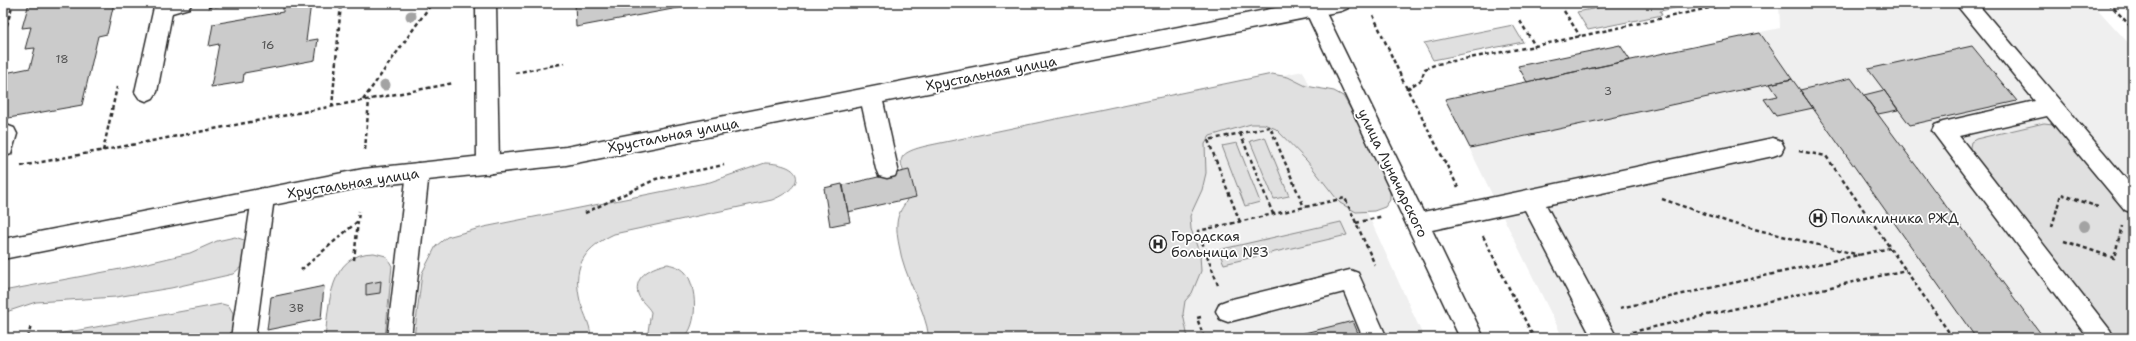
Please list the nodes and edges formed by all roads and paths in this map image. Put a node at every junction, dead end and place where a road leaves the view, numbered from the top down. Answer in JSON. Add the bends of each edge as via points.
{"nodes":[{"id":1,"x":13,"y":3,"type":"edge"},
{"id":2,"x":234,"y":3,"type":"edge"},
{"id":3,"x":341,"y":3,"type":"edge"},
{"id":4,"x":432,"y":3,"type":"edge"},
{"id":5,"x":486,"y":3,"type":"edge"},
{"id":6,"x":872,"y":3,"type":"edge"},
{"id":7,"x":1341,"y":3,"type":"edge"},
{"id":8,"x":1705,"y":3,"type":"edge"},
{"id":9,"x":1732,"y":3,"type":"edge"},
{"id":10,"x":1965,"y":3,"type":"edge"},
{"id":11,"x":2109,"y":3,"type":"edge"},
{"id":12,"x":170,"y":4,"type":"edge"},
{"id":13,"x":868,"y":6,"type":"dead end"},
{"id":14,"x":204,"y":8,"type":"dead end"},
{"id":15,"x":1314,"y":8,"type":"junction"},
{"id":16,"x":1708,"y":8,"type":"junction"},
{"id":17,"x":1564,"y":12,"type":"dead end"},
{"id":18,"x":1373,"y":15,"type":"dead end"},
{"id":19,"x":1520,"y":21,"type":"dead end"},
{"id":20,"x":2133,"y":29,"type":"edge"},
{"id":21,"x":1580,"y":36,"type":"junction"},
{"id":22,"x":3,"y":39,"type":"edge"},
{"id":23,"x":1535,"y":46,"type":"junction"},
{"id":24,"x":565,"y":63,"type":"dead end"},
{"id":25,"x":514,"y":73,"type":"dead end"},
{"id":26,"x":454,"y":83,"type":"dead end"},
{"id":27,"x":1407,"y":89,"type":"junction"},
{"id":28,"x":146,"y":92,"type":"dead end"},
{"id":29,"x":871,"y":97,"type":"junction"},
{"id":30,"x":369,"y":100,"type":"junction"},
{"id":31,"x":363,"y":101,"type":"junction"},
{"id":32,"x":2051,"y":106,"type":"junction"},
{"id":33,"x":332,"y":107,"type":"junction"},
{"id":34,"x":1240,"y":133,"type":"junction"},
{"id":35,"x":1773,"y":147,"type":"joint"},
{"id":36,"x":365,"y":150,"type":"dead end"},
{"id":37,"x":724,"y":165,"type":"dead end"},
{"id":38,"x":488,"y":166,"type":"junction"},
{"id":39,"x":18,"y":167,"type":"dead end"},
{"id":40,"x":887,"y":169,"type":"dead end"},
{"id":41,"x":418,"y":172,"type":"junction"},
{"id":42,"x":1624,"y":179,"type":"junction"},
{"id":43,"x":263,"y":198,"type":"junction"},
{"id":44,"x":1531,"y":199,"type":"junction"},
{"id":45,"x":2133,"y":203,"type":"edge"},
{"id":46,"x":1304,"y":207,"type":"junction"},
{"id":47,"x":2103,"y":209,"type":"dead end"},
{"id":48,"x":359,"y":211,"type":"dead end"},
{"id":49,"x":585,"y":212,"type":"dead end"},
{"id":50,"x":1471,"y":212,"type":"junction"},
{"id":51,"x":1273,"y":214,"type":"junction"},
{"id":52,"x":358,"y":221,"type":"junction"},
{"id":53,"x":1240,"y":222,"type":"junction"},
{"id":54,"x":1356,"y":223,"type":"dead end"},
{"id":55,"x":1417,"y":223,"type":"junction"},
{"id":56,"x":2123,"y":223,"type":"dead end"},
{"id":57,"x":2050,"y":236,"type":"junction"},
{"id":58,"x":2027,"y":241,"type":"junction"},
{"id":59,"x":3,"y":248,"type":"edge"},
{"id":60,"x":1890,"y":248,"type":"junction"},
{"id":61,"x":1860,"y":255,"type":"junction"},
{"id":62,"x":354,"y":260,"type":"dead end"},
{"id":63,"x":301,"y":270,"type":"dead end"},
{"id":64,"x":1906,"y":270,"type":"junction"},
{"id":65,"x":1228,"y":310,"type":"joint"},
{"id":66,"x":1592,"y":314,"type":"junction"},
{"id":67,"x":32,"y":325,"type":"dead end"},
{"id":68,"x":1629,"y":333,"type":"dead end"},
{"id":69,"x":28,"y":338,"type":"edge"},
{"id":70,"x":243,"y":338,"type":"edge"},
{"id":71,"x":399,"y":338,"type":"edge"},
{"id":72,"x":1375,"y":338,"type":"edge"},
{"id":73,"x":1472,"y":338,"type":"edge"},
{"id":74,"x":1534,"y":338,"type":"edge"},
{"id":75,"x":1605,"y":338,"type":"edge"},
{"id":76,"x":1953,"y":338,"type":"edge"},
{"id":77,"x":2102,"y":338,"type":"edge"}],
"edges":[{"from":1,"to":22,"type":"path"},
{"from":2,"to":14,"type":"path"},
{"from":3,"to":33,"type":"path"},
{"from":4,"to":31,"type":"path"},
{"from":5,"to":38,"type":"main road"},
{"from":6,"to":13,"type":"path"},
{"from":7,"to":15,"type":"main road","name":"Хрустальная улица"},
{"from":8,"to":16,"type":"path"},
{"from":9,"to":16,"type":"path"},
{"from":10,"to":32,"type":"main road"},
{"from":11,"to":20,"type":"path"},
{"from":12,"to":28,"type":"main road"},
{"from":15,"to":29,"type":"main road","name":"Хрустальная улица"},
{"from":15,"to":55,"type":"main road","name":"улица Луначарского"},
{"from":16,"to":21,"type":"path"},
{"from":17,"to":21,"type":"path"},
{"from":18,"to":27,"type":"path","via":[[1385,46]]},
{"from":19,"to":23,"type":"path"},
{"from":21,"to":23,"type":"path"},
{"from":23,"to":27,"type":"path","via":[[1437,64],[1425,69],[1420,80]]},
{"from":24,"to":25,"type":"path"},
{"from":26,"to":30,"type":"path"},
{"from":27,"to":50,"type":"path"},
{"from":29,"to":38,"type":"main road","name":"Хрустальная улица","via":[[566,156]]},
{"from":29,"to":40,"type":"main road"},
{"from":30,"to":31,"type":"path"},
{"from":30,"to":36,"type":"path"},
{"from":31,"to":33,"type":"path"},
{"from":32,"to":45,"type":"main road"},
{"from":32,"to":58,"type":"main road","via":[[1942,131]]},
{"from":33,"to":39,"type":"path"},
{"from":34,"to":46,"type":"path","via":[[1270,127]]},
{"from":34,"to":51,"type":"path"},
{"from":34,"to":53,"type":"path","via":[[1208,140]]},
{"from":35,"to":42,"type":"main road"},
{"from":35,"to":60,"type":"path","via":[[1826,156]]},
{"from":37,"to":49,"type":"path","via":[[656,179]]},
{"from":38,"to":41,"type":"main road","name":"Хрустальная улица"},
{"from":41,"to":43,"type":"main road","name":"Хрустальная улица","via":[[363,178]]},
{"from":41,"to":71,"type":"main road"},
{"from":42,"to":44,"type":"main road"},
{"from":42,"to":61,"type":"path","via":[[1642,190],[1695,213]]},
{"from":43,"to":59,"type":"main road","name":"Хрустальная улица"},
{"from":43,"to":70,"type":"main road"},
{"from":44,"to":50,"type":"main road"},
{"from":44,"to":66,"type":"main road"},
{"from":46,"to":51,"type":"path"},
{"from":46,"to":54,"type":"path","via":[[1345,198]]},
{"from":47,"to":57,"type":"path","via":[[2061,194]]},
{"from":48,"to":52,"type":"path"},
{"from":50,"to":55,"type":"main road"},
{"from":50,"to":74,"type":"path"},
{"from":51,"to":53,"type":"path"},
{"from":52,"to":62,"type":"path"},
{"from":52,"to":63,"type":"path"},
{"from":53,"to":65,"type":"path","via":[[1198,231]]},
{"from":55,"to":73,"type":"main road","name":"улица Луначарского"},
{"from":56,"to":57,"type":"path","via":[[2114,258]]},
{"from":57,"to":58,"type":"path"},
{"from":58,"to":77,"type":"main road"},
{"from":60,"to":61,"type":"path"},
{"from":60,"to":64,"type":"path"},
{"from":61,"to":66,"type":"path"},
{"from":64,"to":68,"type":"path"},
{"from":64,"to":76,"type":"path"},
{"from":65,"to":72,"type":"main road","via":[[1350,280]]},
{"from":66,"to":75,"type":"main road"},
{"from":67,"to":69,"type":"path"}]}
